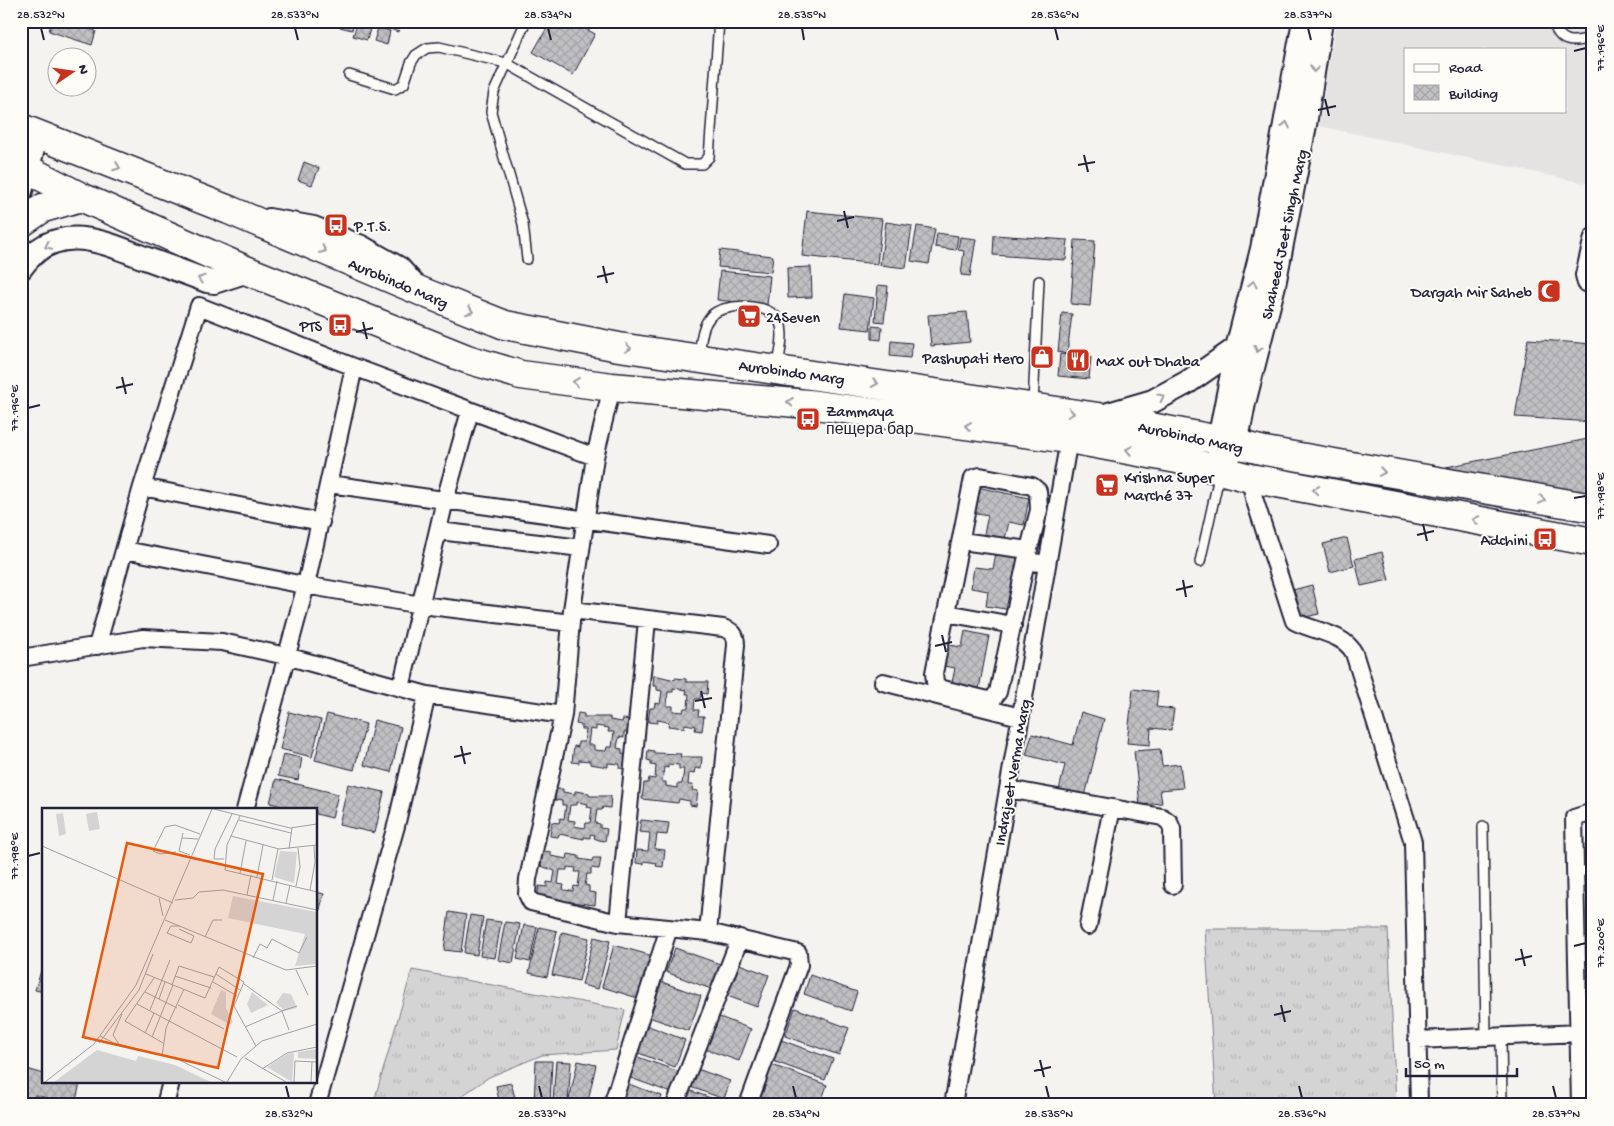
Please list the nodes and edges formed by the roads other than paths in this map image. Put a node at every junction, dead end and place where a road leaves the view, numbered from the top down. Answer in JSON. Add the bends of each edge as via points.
{"nodes":[{"id":1,"x":526,"y":21,"type":"edge"},
{"id":2,"x":719,"y":21,"type":"edge"},
{"id":3,"x":1304,"y":21,"type":"edge"},
{"id":4,"x":1321,"y":21,"type":"edge"},
{"id":5,"x":1553,"y":21,"type":"edge"},
{"id":6,"x":1593,"y":37,"type":"edge"},
{"id":7,"x":506,"y":63,"type":"junction"},
{"id":8,"x":349,"y":75,"type":"dead end"},
{"id":9,"x":29,"y":132,"type":"edge"},
{"id":10,"x":23,"y":175,"type":"edge"},
{"id":11,"x":81,"y":197,"type":"junction"},
{"id":12,"x":21,"y":223,"type":"edge"},
{"id":13,"x":1593,"y":237,"type":"edge"},
{"id":14,"x":527,"y":259,"type":"dead end"},
{"id":15,"x":21,"y":268,"type":"edge"},
{"id":16,"x":248,"y":271,"type":"junction"},
{"id":17,"x":1038,"y":281,"type":"dead end"},
{"id":18,"x":1593,"y":284,"type":"edge"},
{"id":19,"x":1237,"y":348,"type":"junction"},
{"id":20,"x":699,"y":357,"type":"junction"},
{"id":21,"x":354,"y":367,"type":"junction"},
{"id":22,"x":778,"y":368,"type":"junction"},
{"id":23,"x":612,"y":387,"type":"junction"},
{"id":24,"x":1033,"y":407,"type":"junction"},
{"id":25,"x":470,"y":411,"type":"junction"},
{"id":26,"x":1098,"y":417,"type":"junction"},
{"id":27,"x":1069,"y":439,"type":"junction"},
{"id":28,"x":1228,"y":442,"type":"junction"},
{"id":29,"x":594,"y":457,"type":"junction"},
{"id":30,"x":1220,"y":472,"type":"junction"},
{"id":31,"x":1250,"y":478,"type":"junction"},
{"id":32,"x":329,"y":484,"type":"junction"},
{"id":33,"x":142,"y":487,"type":"junction"},
{"id":34,"x":445,"y":500,"type":"junction"},
{"id":35,"x":1593,"y":508,"type":"edge"},
{"id":36,"x":586,"y":521,"type":"junction"},
{"id":37,"x":321,"y":522,"type":"junction"},
{"id":38,"x":439,"y":531,"type":"junction"},
{"id":39,"x":960,"y":541,"type":"junction"},
{"id":40,"x":1593,"y":542,"type":"edge"},
{"id":41,"x":768,"y":546,"type":"dead end"},
{"id":42,"x":581,"y":548,"type":"junction"},
{"id":43,"x":124,"y":550,"type":"junction"},
{"id":44,"x":1028,"y":555,"type":"junction"},
{"id":45,"x":1200,"y":562,"type":"dead end"},
{"id":46,"x":1047,"y":564,"type":"junction"},
{"id":47,"x":306,"y":585,"type":"junction"},
{"id":48,"x":421,"y":605,"type":"junction"},
{"id":49,"x":946,"y":613,"type":"junction"},
{"id":50,"x":571,"y":616,"type":"junction"},
{"id":51,"x":647,"y":620,"type":"junction"},
{"id":52,"x":1012,"y":625,"type":"junction"},
{"id":53,"x":97,"y":646,"type":"junction"},
{"id":54,"x":286,"y":656,"type":"junction"},
{"id":55,"x":21,"y":658,"type":"edge"},
{"id":56,"x":883,"y":682,"type":"dead end"},
{"id":57,"x":401,"y":688,"type":"junction"},
{"id":58,"x":427,"y":695,"type":"junction"},
{"id":59,"x":563,"y":715,"type":"junction"},
{"id":60,"x":1020,"y":717,"type":"junction"},
{"id":61,"x":1008,"y":788,"type":"junction"},
{"id":62,"x":246,"y":808,"type":"edge"},
{"id":63,"x":1112,"y":808,"type":"junction"},
{"id":64,"x":1593,"y":812,"type":"edge"},
{"id":65,"x":1483,"y":826,"type":"dead end"},
{"id":66,"x":1576,"y":871,"type":"junction"},
{"id":67,"x":1593,"y":871,"type":"edge"},
{"id":68,"x":1173,"y":885,"type":"dead end"},
{"id":69,"x":618,"y":923,"type":"junction"},
{"id":70,"x":1088,"y":926,"type":"dead end"},
{"id":71,"x":668,"y":928,"type":"junction"},
{"id":72,"x":708,"y":932,"type":"junction"},
{"id":73,"x":740,"y":938,"type":"junction"},
{"id":74,"x":1585,"y":943,"type":"edge"},
{"id":75,"x":1580,"y":1033,"type":"junction"},
{"id":76,"x":1494,"y":1037,"type":"junction"},
{"id":77,"x":1417,"y":1040,"type":"junction"},
{"id":78,"x":170,"y":1084,"type":"edge"},
{"id":79,"x":1586,"y":1084,"type":"edge"},
{"id":80,"x":318,"y":1101,"type":"dead end"},
{"id":81,"x":165,"y":1105,"type":"edge"},
{"id":82,"x":612,"y":1105,"type":"edge"},
{"id":83,"x":675,"y":1105,"type":"edge"},
{"id":84,"x":748,"y":1105,"type":"edge"},
{"id":85,"x":953,"y":1105,"type":"edge"},
{"id":86,"x":1419,"y":1105,"type":"edge"},
{"id":87,"x":1502,"y":1105,"type":"edge"},
{"id":88,"x":1580,"y":1105,"type":"edge"}],
"edges":[{"from":1,"to":7,"type":"lane"},
{"from":2,"to":7,"type":"lane","via":[[709,157],[702,164],[685,164]]},
{"from":19,"to":3,"type":"main road","name":"Shaheed Jeet Singh Marg","one_way":true,"via":[[1262,249]]},
{"from":4,"to":28,"type":"main road","name":"Shaheed Jeet Singh Marg","one_way":true,"via":[[1274,285],[1244,403]]},
{"from":5,"to":6,"type":"lane","via":[[1561,38],[1568,42]]},
{"from":7,"to":8,"type":"lane","via":[[439,47],[427,48],[416,55],[404,84],[395,88]]},
{"from":7,"to":14,"type":"lane","via":[[494,92],[491,112],[523,224]]},
{"from":9,"to":10,"type":"main road"},
{"from":9,"to":20,"type":"highway","name":"Aurobindo Marg","one_way":true,"via":[[229,210],[505,325],[619,347]]},
{"from":10,"to":11,"type":"highway","name":"Aurobindo Marg"},
{"from":11,"to":12,"type":"highway","via":[[50,204]]},
{"from":11,"to":16,"type":"highway","name":"Aurobindo Marg"},
{"from":13,"to":18,"type":"street","via":[[1584,275],[1586,283]]},
{"from":16,"to":15,"type":"main road","one_way":true,"via":[[207,282],[99,240],[78,238],[48,245]]},
{"from":23,"to":16,"type":"highway","name":"Aurobindo Marg","one_way":true,"via":[[521,375],[467,359]]},
{"from":17,"to":24,"type":"lane"},
{"from":26,"to":19,"type":"main road","one_way":true,"via":[[1153,401],[1188,382]]},
{"from":19,"to":28,"type":"main road","name":"Shaheed Jeet Singh Marg"},
{"from":20,"to":22,"type":"highway","name":"Aurobindo Marg"},
{"from":20,"to":22,"type":"lane","via":[[703,329],[712,315],[723,309],[744,306],[770,311],[779,321]]},
{"from":21,"to":25,"type":"street"},
{"from":21,"to":32,"type":"street"},
{"from":21,"to":33,"type":"street","via":[[199,306]]},
{"from":22,"to":24,"type":"highway","name":"Aurobindo Marg","one_way":true},
{"from":27,"to":23,"type":"highway","name":"Aurobindo Marg","one_way":true,"via":[[808,404]]},
{"from":23,"to":29,"type":"street"},
{"from":24,"to":26,"type":"highway","name":"Aurobindo Marg","one_way":true},
{"from":25,"to":29,"type":"street"},
{"from":25,"to":34,"type":"street"},
{"from":26,"to":28,"type":"highway","name":"Aurobindo Marg"},
{"from":30,"to":27,"type":"highway","name":"Aurobindo Marg","one_way":true,"via":[[1176,459]]},
{"from":27,"to":46,"type":"street","name":"Indrajeet Verma Marg"},
{"from":28,"to":30,"type":"main road"},
{"from":28,"to":35,"type":"highway","name":"Aurobindo Marg","one_way":true},
{"from":29,"to":36,"type":"street"},
{"from":30,"to":31,"type":"highway","name":"Aurobindo Marg"},
{"from":30,"to":45,"type":"lane"},
{"from":40,"to":31,"type":"highway","name":"Aurobindo Marg","one_way":true},
{"from":31,"to":77,"type":"street","via":[[1294,621],[1351,646],[1412,842]]},
{"from":32,"to":34,"type":"street"},
{"from":32,"to":37,"type":"street"},
{"from":33,"to":37,"type":"street"},
{"from":33,"to":43,"type":"street"},
{"from":34,"to":36,"type":"street"},
{"from":34,"to":38,"type":"street"},
{"from":36,"to":41,"type":"street"},
{"from":36,"to":42,"type":"street"},
{"from":37,"to":47,"type":"street"},
{"from":38,"to":42,"type":"street"},
{"from":38,"to":48,"type":"street"},
{"from":39,"to":44,"type":"street"},
{"from":39,"to":44,"type":"street","via":[[973,478],[980,476],[1032,486],[1038,491],[1039,510]]},
{"from":39,"to":49,"type":"street"},
{"from":42,"to":50,"type":"street"},
{"from":43,"to":47,"type":"street"},
{"from":43,"to":53,"type":"street"},
{"from":44,"to":46,"type":"street"},
{"from":44,"to":52,"type":"street"},
{"from":46,"to":60,"type":"street","name":"Indrajeet Verma Marg"},
{"from":47,"to":48,"type":"street"},
{"from":47,"to":54,"type":"street"},
{"from":48,"to":50,"type":"street"},
{"from":48,"to":57,"type":"street"},
{"from":49,"to":52,"type":"street"},
{"from":49,"to":52,"type":"street","via":[[934,682],[939,688],[988,700],[998,692]]},
{"from":50,"to":51,"type":"street"},
{"from":50,"to":59,"type":"street"},
{"from":51,"to":69,"type":"street"},
{"from":51,"to":72,"type":"street","via":[[723,628],[730,630],[736,640]]},
{"from":53,"to":54,"type":"street","via":[[143,638],[222,642]]},
{"from":53,"to":55,"type":"street"},
{"from":54,"to":57,"type":"street"},
{"from":54,"to":62,"type":"street"},
{"from":56,"to":60,"type":"street"},
{"from":57,"to":58,"type":"street"},
{"from":58,"to":59,"type":"street"},
{"from":58,"to":80,"type":"street","via":[[396,826]]},
{"from":59,"to":69,"type":"street","via":[[527,894],[531,902]]},
{"from":60,"to":61,"type":"street","name":"Indrajeet Verma Marg"},
{"from":61,"to":63,"type":"street"},
{"from":61,"to":85,"type":"street","name":"Indrajeet Verma Marg"},
{"from":63,"to":68,"type":"street","via":[[1162,817],[1169,822]]},
{"from":63,"to":70,"type":"street"},
{"from":64,"to":66,"type":"street","via":[[1574,818]]},
{"from":65,"to":76,"type":"lane"},
{"from":66,"to":67,"type":"lane"},
{"from":66,"to":74,"type":"street"},
{"from":69,"to":71,"type":"street"},
{"from":71,"to":72,"type":"street"},
{"from":71,"to":82,"type":"street"},
{"from":72,"to":73,"type":"street"},
{"from":73,"to":83,"type":"street"},
{"from":73,"to":84,"type":"street","via":[[796,951],[800,956]]},
{"from":74,"to":75,"type":"street"},
{"from":75,"to":76,"type":"street"},
{"from":75,"to":79,"type":"street"},
{"from":76,"to":77,"type":"street"},
{"from":76,"to":87,"type":"lane"},
{"from":77,"to":86,"type":"street"},
{"from":78,"to":81,"type":"street"},
{"from":79,"to":88,"type":"street"}]}
